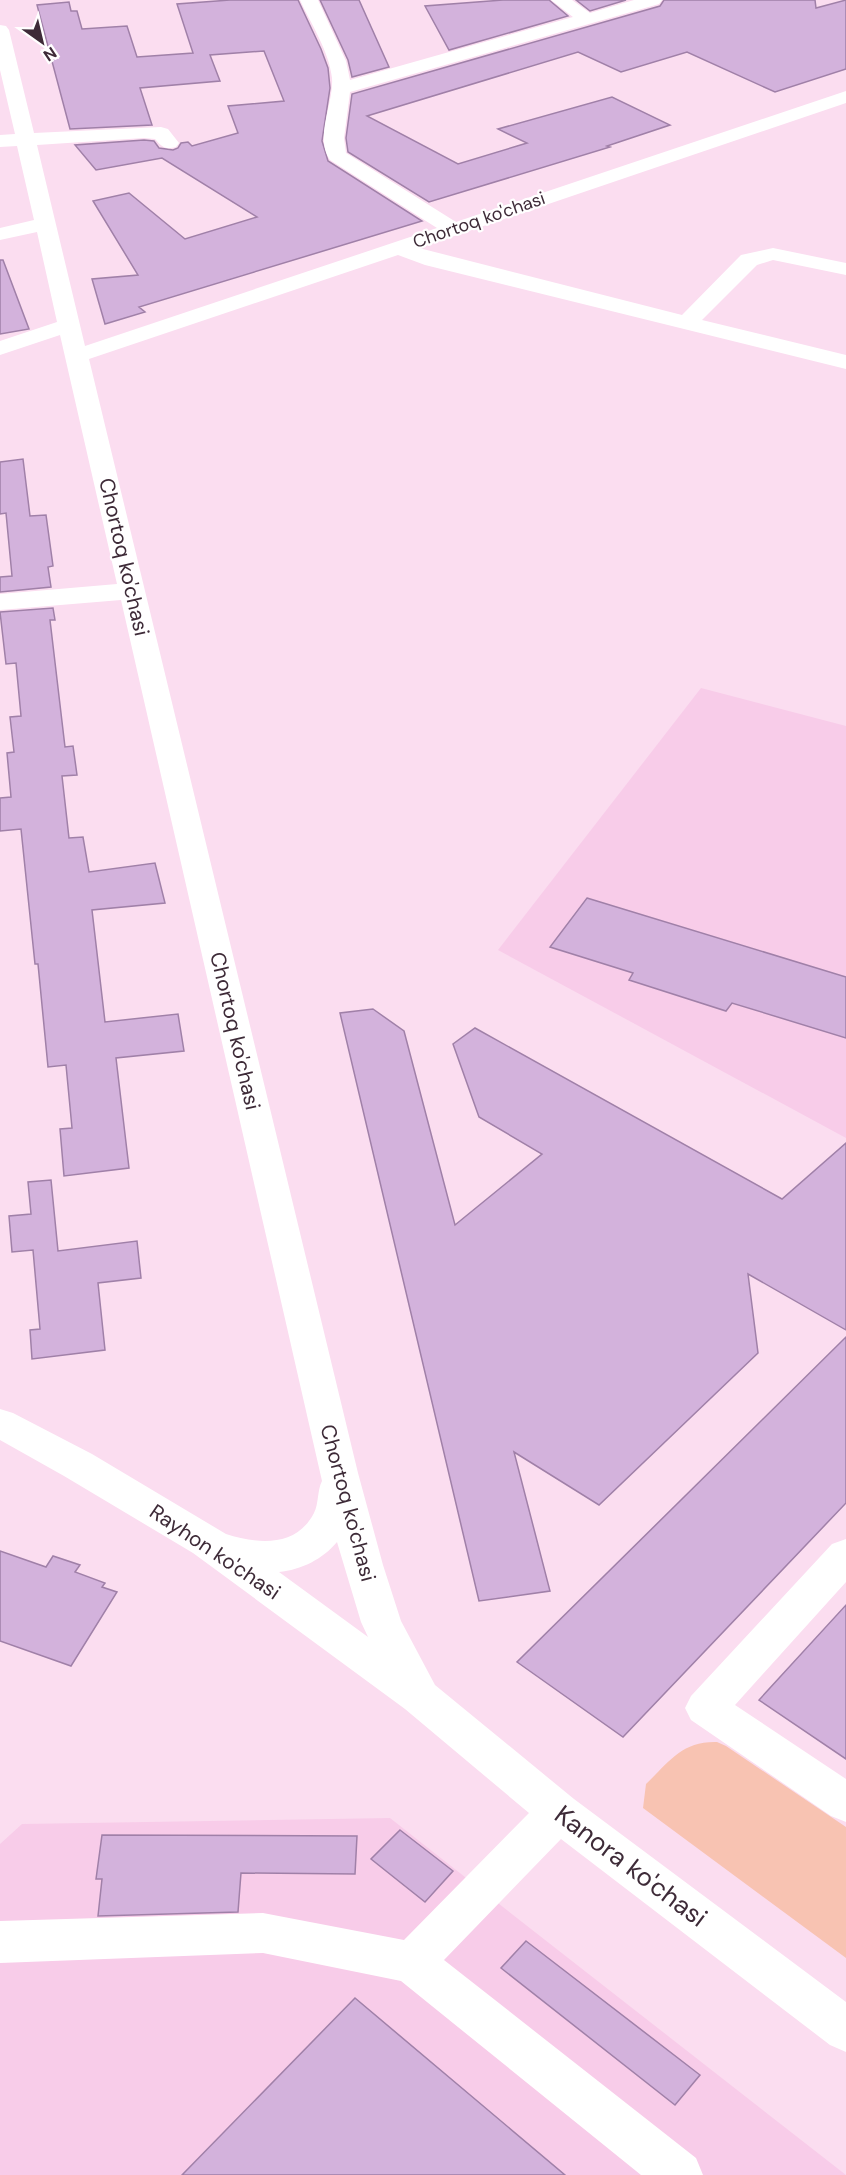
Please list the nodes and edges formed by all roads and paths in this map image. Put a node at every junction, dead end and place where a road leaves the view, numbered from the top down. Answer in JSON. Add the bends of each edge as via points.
{"nodes":[{"id":1,"x":309,"y":0,"type":"edge"},
{"id":2,"x":560,"y":0,"type":"edge"},
{"id":3,"x":653,"y":0,"type":"edge"},
{"id":4,"x":587,"y":20,"type":"junction"},
{"id":5,"x":0,"y":30,"type":"edge"},
{"id":6,"x":341,"y":89,"type":"junction"},
{"id":7,"x":846,"y":97,"type":"edge"},
{"id":8,"x":13,"y":141,"type":"edge"},
{"id":9,"x":169,"y":142,"type":"dead end"},
{"id":10,"x":46,"y":224,"type":"junction"},
{"id":11,"x":452,"y":229,"type":"junction"},
{"id":12,"x":0,"y":234,"type":"edge"},
{"id":13,"x":397,"y":248,"type":"junction"},
{"id":14,"x":846,"y":269,"type":"edge"},
{"id":15,"x":686,"y":323,"type":"junction"},
{"id":16,"x":69,"y":325,"type":"junction"},
{"id":17,"x":0,"y":348,"type":"edge"},
{"id":18,"x":78,"y":355,"type":"junction"},
{"id":19,"x":846,"y":362,"type":"edge"},
{"id":20,"x":132,"y":591,"type":"junction"},
{"id":21,"x":0,"y":602,"type":"edge"},
{"id":22,"x":0,"y":1423,"type":"edge"},
{"id":23,"x":339,"y":1473,"type":"junction"},
{"id":24,"x":207,"y":1542,"type":"junction"},
{"id":25,"x":846,"y":1555,"type":"edge"},
{"id":26,"x":420,"y":1697,"type":"junction"},
{"id":27,"x":846,"y":1803,"type":"edge"},
{"id":28,"x":559,"y":1812,"type":"junction"},
{"id":29,"x":0,"y":1942,"type":"edge"},
{"id":30,"x":412,"y":1962,"type":"junction"},
{"id":31,"x":846,"y":2030,"type":"edge"},
{"id":32,"x":679,"y":2175,"type":"edge"}],
"edges":[{"from":1,"to":6,"type":"street","via":[[340,74]]},
{"from":2,"to":4,"type":"street"},
{"from":3,"to":4,"type":"street"},
{"from":4,"to":6,"type":"street"},
{"from":5,"to":8,"type":"street","name":"Chortoq ko'chasi"},
{"from":6,"to":11,"type":"street","via":[[332,144],[337,156]]},
{"from":7,"to":11,"type":"street","name":"Chortoq ko'chasi"},
{"from":8,"to":9,"type":"street","via":[[144,132],[161,133]]},
{"from":8,"to":10,"type":"street","name":"Chortoq ko'chasi"},
{"from":10,"to":12,"type":"street"},
{"from":10,"to":16,"type":"street","name":"Chortoq ko'chasi"},
{"from":11,"to":13,"type":"street","name":"Chortoq ko'chasi"},
{"from":13,"to":15,"type":"street"},
{"from":13,"to":18,"type":"street","name":"Chortoq ko'chasi"},
{"from":14,"to":15,"type":"street","via":[[773,254],[749,260]]},
{"from":15,"to":19,"type":"street"},
{"from":16,"to":17,"type":"street"},
{"from":16,"to":18,"type":"street","name":"Chortoq ko'chasi"},
{"from":18,"to":20,"type":"street","name":"Chortoq ko'chasi"},
{"from":20,"to":21,"type":"street"},
{"from":20,"to":23,"type":"street","name":"Chortoq ko'chasi"},
{"from":22,"to":24,"type":"street","name":"Rayhon ko'chasi"},
{"from":23,"to":24,"type":"street","via":[[339,1497],[333,1517],[321,1536],[304,1548],[282,1557],[257,1559]]},
{"from":23,"to":26,"type":"street","name":"Chortoq ko'chasi","via":[[381,1622]]},
{"from":24,"to":26,"type":"street","name":"Rayhon ko'chasi"},
{"from":25,"to":27,"type":"street","via":[[706,1708]]},
{"from":26,"to":28,"type":"street","name":"Kanora ko'chasi"},
{"from":28,"to":30,"type":"street"},
{"from":28,"to":31,"type":"street","name":"Kanora ko'chasi"},
{"from":29,"to":30,"type":"street","via":[[263,1933]]},
{"from":30,"to":32,"type":"street"}]}
